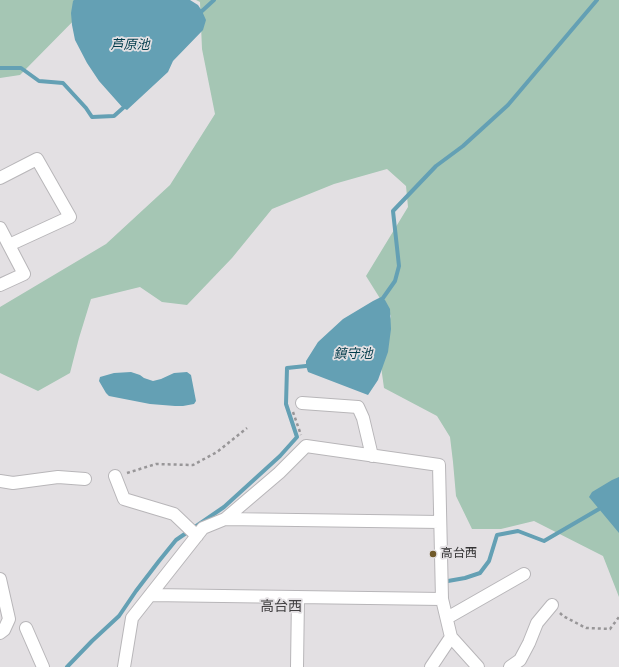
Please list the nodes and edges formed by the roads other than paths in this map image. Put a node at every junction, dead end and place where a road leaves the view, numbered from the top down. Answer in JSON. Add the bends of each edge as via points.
{"nodes":[{"id":1,"x":0,"y":178,"type":"edge"},
{"id":2,"x":0,"y":228,"type":"edge"},
{"id":3,"x":9,"y":245,"type":"junction"},
{"id":4,"x":0,"y":285,"type":"edge"},
{"id":5,"x":302,"y":403,"type":"road end"},
{"id":6,"x":372,"y":456,"type":"junction"},
{"id":7,"x":115,"y":476,"type":"road end"},
{"id":8,"x":85,"y":480,"type":"dead end"},
{"id":9,"x":0,"y":481,"type":"edge"},
{"id":10,"x":225,"y":519,"type":"junction"},
{"id":11,"x":440,"y":522,"type":"junction"},
{"id":12,"x":197,"y":536,"type":"junction"},
{"id":13,"x":524,"y":574,"type":"dead end"},
{"id":14,"x":0,"y":580,"type":"edge"},
{"id":15,"x":150,"y":595,"type":"junction"},
{"id":16,"x":298,"y":597,"type":"junction"},
{"id":17,"x":442,"y":599,"type":"junction"},
{"id":18,"x":552,"y":604,"type":"road end"},
{"id":19,"x":447,"y":618,"type":"junction"},
{"id":20,"x":26,"y":628,"type":"dead end"},
{"id":21,"x":0,"y":633,"type":"edge"},
{"id":22,"x":451,"y":637,"type":"junction"},
{"id":23,"x":43,"y":667,"type":"edge"},
{"id":24,"x":124,"y":667,"type":"edge"},
{"id":25,"x":297,"y":667,"type":"edge"},
{"id":26,"x":431,"y":667,"type":"edge"},
{"id":27,"x":478,"y":667,"type":"edge"},
{"id":28,"x":510,"y":667,"type":"edge"}],
"edges":[{"from":1,"to":3,"type":"street","via":[[37,159],[70,216]]},
{"from":2,"to":3,"type":"street"},
{"from":3,"to":4,"type":"street","via":[[24,274]]},
{"from":5,"to":6,"type":"street","via":[[358,407],[364,418]]},
{"from":6,"to":10,"type":"street","via":[[306,446]]},
{"from":6,"to":11,"type":"street","via":[[439,464]]},
{"from":7,"to":12,"type":"street","via":[[124,499],[174,514]]},
{"from":8,"to":9,"type":"street","via":[[58,477],[13,483]]},
{"from":10,"to":11,"type":"street"},
{"from":10,"to":12,"type":"street","via":[[203,528]]},
{"from":11,"to":17,"type":"street"},
{"from":12,"to":15,"type":"street"},
{"from":13,"to":19,"type":"street"},
{"from":14,"to":21,"type":"street","via":[[9,619]]},
{"from":15,"to":16,"type":"street"},
{"from":15,"to":24,"type":"street","via":[[132,618]]},
{"from":16,"to":17,"type":"street"},
{"from":16,"to":25,"type":"street"},
{"from":17,"to":19,"type":"street"},
{"from":18,"to":28,"type":"street","via":[[537,623],[520,660]]},
{"from":19,"to":22,"type":"street"},
{"from":20,"to":23,"type":"street"},
{"from":22,"to":26,"type":"street"},
{"from":22,"to":27,"type":"street"}]}
